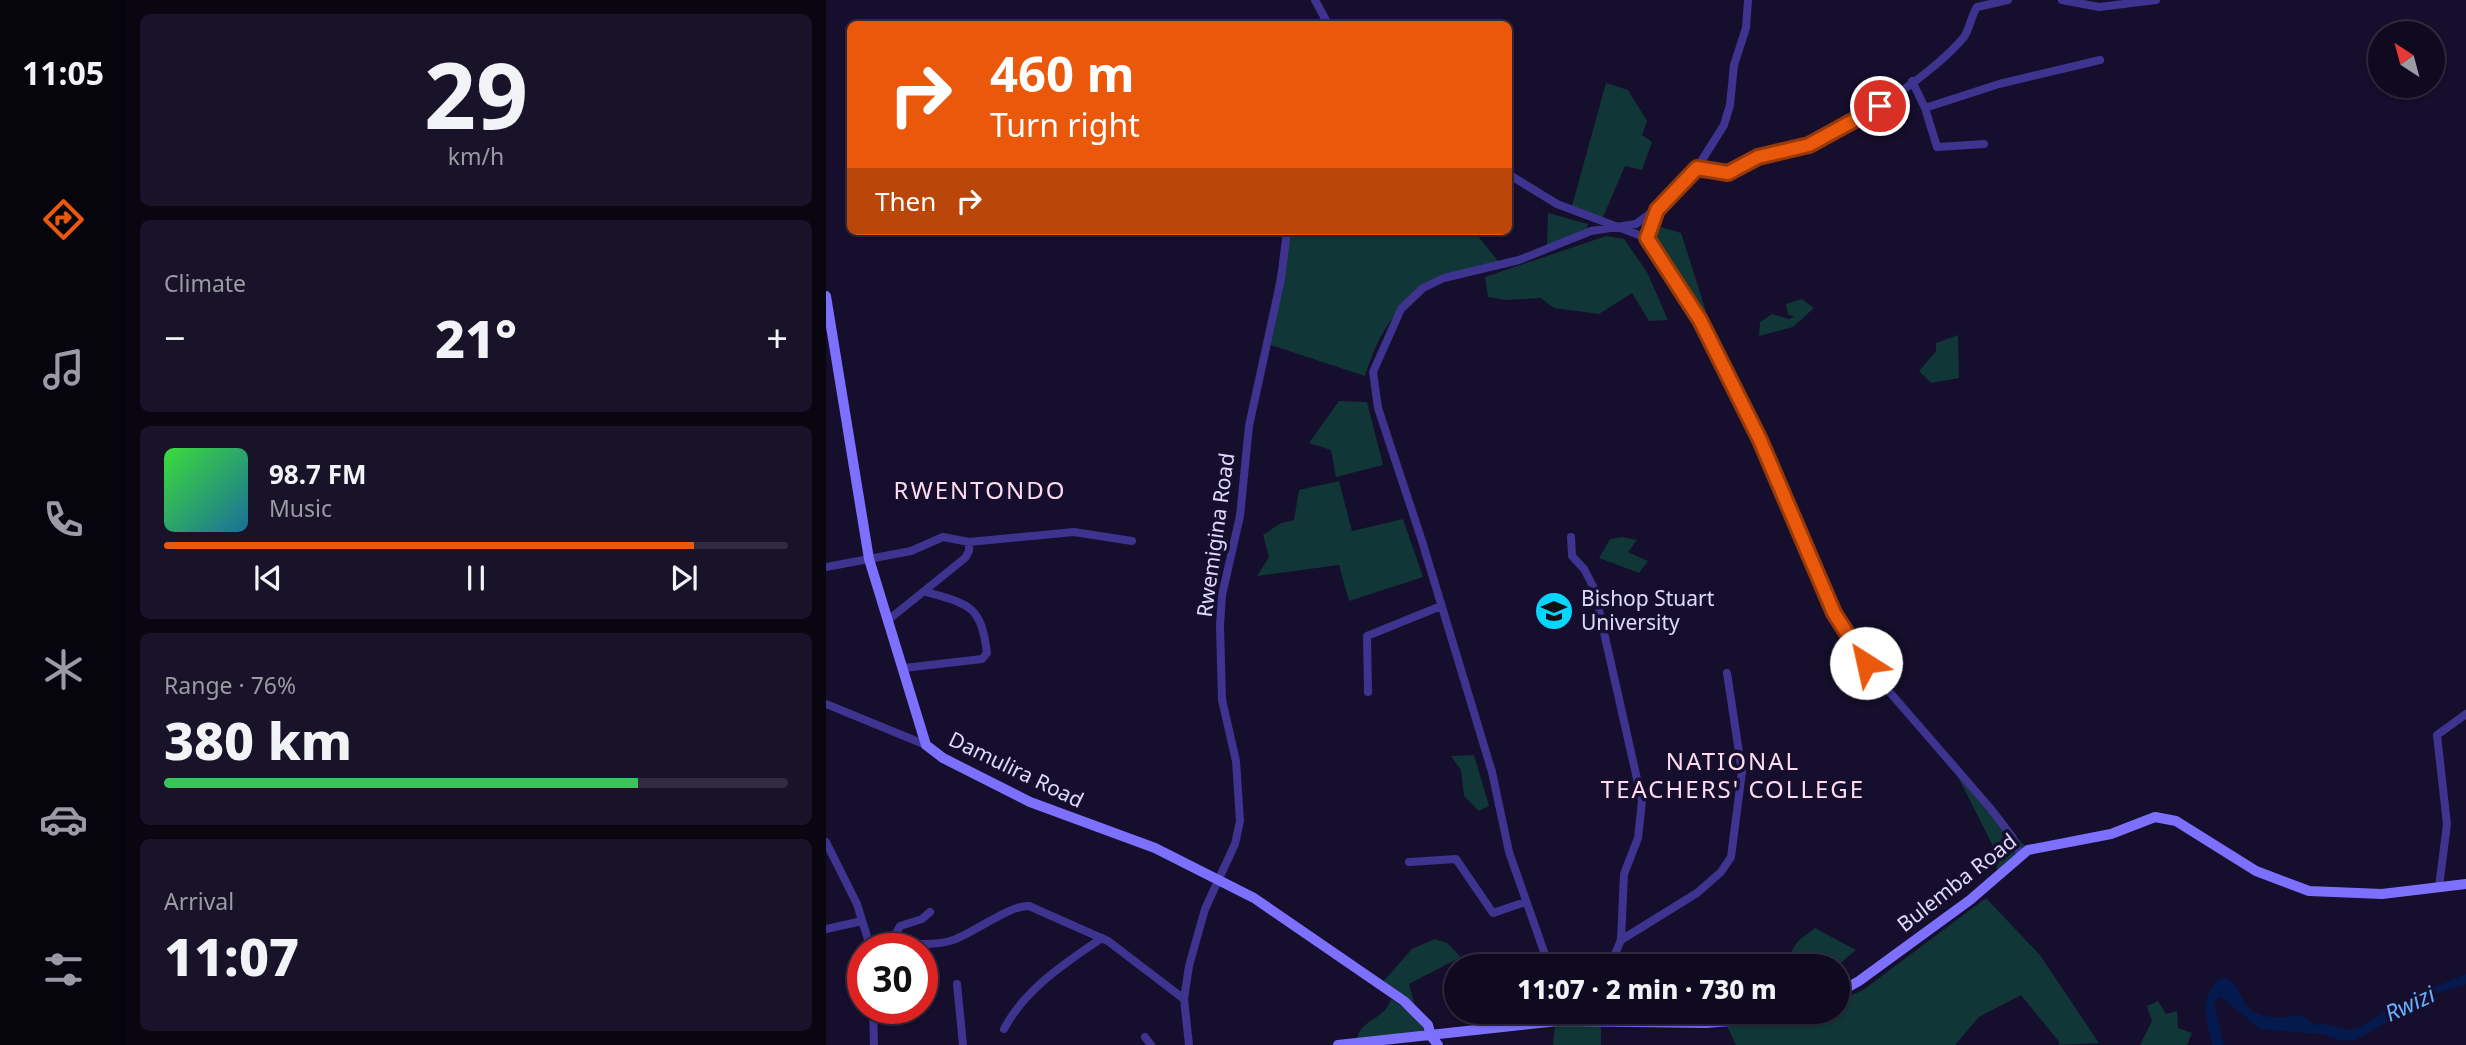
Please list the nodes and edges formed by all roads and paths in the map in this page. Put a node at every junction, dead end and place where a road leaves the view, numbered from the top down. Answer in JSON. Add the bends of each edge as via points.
{"nodes":[{"id":1,"x":1315,"y":0,"type":"edge"},
{"id":2,"x":1748,"y":0,"type":"edge"},
{"id":3,"x":2008,"y":0,"type":"edge"},
{"id":4,"x":2062,"y":0,"type":"edge"},
{"id":5,"x":2156,"y":0,"type":"edge"},
{"id":6,"x":1326,"y":21,"type":"edge"},
{"id":7,"x":2100,"y":60,"type":"dead end"},
{"id":8,"x":1912,"y":82,"type":"junction"},
{"id":9,"x":1925,"y":108,"type":"junction"},
{"id":10,"x":1984,"y":144,"type":"dead end"},
{"id":11,"x":1697,"y":168,"type":"junction"},
{"id":12,"x":1512,"y":176,"type":"edge"},
{"id":13,"x":1657,"y":210,"type":"junction"},
{"id":14,"x":1623,"y":228,"type":"junction"},
{"id":15,"x":1286,"y":235,"type":"edge"},
{"id":16,"x":1647,"y":238,"type":"junction"},
{"id":17,"x":826,"y":296,"type":"edge"},
{"id":18,"x":1572,"y":537,"type":"dead end"},
{"id":19,"x":1132,"y":541,"type":"dead end"},
{"id":20,"x":969,"y":542,"type":"junction"},
{"id":21,"x":869,"y":559,"type":"junction"},
{"id":22,"x":826,"y":567,"type":"edge"},
{"id":23,"x":926,"y":592,"type":"junction"},
{"id":24,"x":1441,"y":606,"type":"junction"},
{"id":25,"x":887,"y":621,"type":"junction"},
{"id":26,"x":904,"y":668,"type":"junction"},
{"id":27,"x":1727,"y":673,"type":"dead end"},
{"id":28,"x":1368,"y":692,"type":"dead end"},
{"id":29,"x":826,"y":704,"type":"edge"},
{"id":30,"x":2466,"y":714,"type":"edge"},
{"id":31,"x":926,"y":745,"type":"junction"},
{"id":32,"x":826,"y":842,"type":"edge"},
{"id":33,"x":2021,"y":856,"type":"junction"},
{"id":34,"x":1409,"y":863,"type":"dead end"},
{"id":35,"x":1217,"y":881,"type":"junction"},
{"id":36,"x":2466,"y":884,"type":"edge"},
{"id":37,"x":2439,"y":887,"type":"junction"},
{"id":38,"x":1525,"y":902,"type":"junction"},
{"id":39,"x":930,"y":912,"type":"dead end"},
{"id":40,"x":862,"y":921,"type":"junction"},
{"id":41,"x":826,"y":929,"type":"edge"},
{"id":42,"x":866,"y":933,"type":"edge"},
{"id":43,"x":896,"y":933,"type":"edge"},
{"id":44,"x":1102,"y":938,"type":"junction"},
{"id":45,"x":1622,"y":940,"type":"junction"},
{"id":46,"x":938,"y":942,"type":"edge"},
{"id":47,"x":1544,"y":954,"type":"edge"},
{"id":48,"x":1616,"y":954,"type":"edge"},
{"id":49,"x":957,"y":984,"type":"dead end"},
{"id":50,"x":1850,"y":986,"type":"edge"},
{"id":51,"x":1184,"y":999,"type":"junction"},
{"id":52,"x":873,"y":1024,"type":"edge"},
{"id":53,"x":1516,"y":1024,"type":"edge"},
{"id":54,"x":1004,"y":1029,"type":"dead end"},
{"id":55,"x":1145,"y":1037,"type":"dead end"},
{"id":56,"x":1434,"y":1040,"type":"edge"},
{"id":57,"x":874,"y":1045,"type":"edge"},
{"id":58,"x":962,"y":1045,"type":"edge"},
{"id":59,"x":1151,"y":1045,"type":"edge"},
{"id":60,"x":1189,"y":1045,"type":"edge"},
{"id":61,"x":1338,"y":1045,"type":"edge"}],
"edges":[{"from":1,"to":6,"type":"street"},
{"from":2,"to":11,"type":"street","via":[[1728,114]]},
{"from":3,"to":8,"type":"street","via":[[1977,7],[1964,36]]},
{"from":4,"to":5,"type":"street","via":[[2099,7]]},
{"from":7,"to":9,"type":"street","via":[[1999,84]]},
{"from":8,"to":9,"type":"street"},
{"from":8,"to":11,"type":"street","via":[[1880,106],[1809,145],[1758,157],[1728,173]]},
{"from":9,"to":10,"type":"street","via":[[1937,147]]},
{"from":11,"to":13,"type":"street"},
{"from":12,"to":14,"type":"street","via":[[1558,204]]},
{"from":13,"to":14,"type":"street"},
{"from":13,"to":16,"type":"street"},
{"from":14,"to":16,"type":"street"},
{"from":14,"to":24,"type":"street","via":[[1591,231],[1519,260],[1435,281],[1401,309],[1375,364],[1375,395]]},
{"from":15,"to":35,"type":"street","name":"Rwemigina Road","via":[[1249,426],[1240,516],[1222,595],[1221,685],[1241,811],[1235,844]]},
{"from":16,"to":33,"type":"street","via":[[1700,320],[1760,440],[1842,627],[1880,681],[1971,784],[2013,838]]},
{"from":17,"to":21,"type":"main road","name":"Damulira Road"},
{"from":18,"to":45,"type":"street","via":[[1572,555],[1594,588],[1642,801],[1638,838],[1624,874]]},
{"from":19,"to":20,"type":"street","via":[[1074,532]]},
{"from":20,"to":21,"type":"street","via":[[943,537],[911,551]]},
{"from":20,"to":23,"type":"street","via":[[965,558]]},
{"from":21,"to":22,"type":"street"},
{"from":21,"to":25,"type":"main road","name":"Damulira Road"},
{"from":23,"to":25,"type":"street"},
{"from":23,"to":26,"type":"street","via":[[965,602],[982,628],[986,653],[982,660]]},
{"from":24,"to":28,"type":"street","via":[[1367,636]]},
{"from":24,"to":38,"type":"street","via":[[1492,772]]},
{"from":25,"to":26,"type":"main road","name":"Damulira Road"},
{"from":26,"to":31,"type":"main road","name":"Damulira Road"},
{"from":27,"to":45,"type":"street","via":[[1742,772],[1731,857],[1697,893]]},
{"from":29,"to":31,"type":"street"},
{"from":30,"to":37,"type":"street","via":[[2437,735],[2448,824]]},
{"from":31,"to":35,"type":"main road","name":"Damulira Road","via":[[1030,802],[1155,848]]},
{"from":32,"to":40,"type":"street"},
{"from":33,"to":37,"type":"main road","name":"Bulemba Road","via":[[2041,846],[2111,834],[2161,816],[2256,871],[2309,891],[2382,894]]},
{"from":33,"to":50,"type":"main road","name":"Bulemba Road","via":[[1970,900]]},
{"from":34,"to":38,"type":"street","via":[[1456,859],[1493,913]]},
{"from":35,"to":51,"type":"street","name":"Rwemigina Road","via":[[1199,929]]},
{"from":35,"to":56,"type":"main road","name":"Damulira Road","via":[[1254,898],[1404,1001],[1428,1025]]},
{"from":36,"to":37,"type":"main road","name":"Bulemba Road"},
{"from":38,"to":47,"type":"street"},
{"from":39,"to":43,"type":"street","via":[[900,926]]},
{"from":40,"to":41,"type":"street"},
{"from":40,"to":42,"type":"street"},
{"from":44,"to":46,"type":"street","via":[[1045,911],[1023,906]]},
{"from":44,"to":51,"type":"street"},
{"from":44,"to":54,"type":"street","via":[[1042,983],[1018,1006]]},
{"from":45,"to":48,"type":"street"},
{"from":49,"to":58,"type":"street"},
{"from":51,"to":60,"type":"street","name":"Rwemigina Road"},
{"from":52,"to":57,"type":"street"},
{"from":53,"to":56,"type":"main road"},
{"from":55,"to":59,"type":"street"},
{"from":56,"to":61,"type":"main road"}]}
